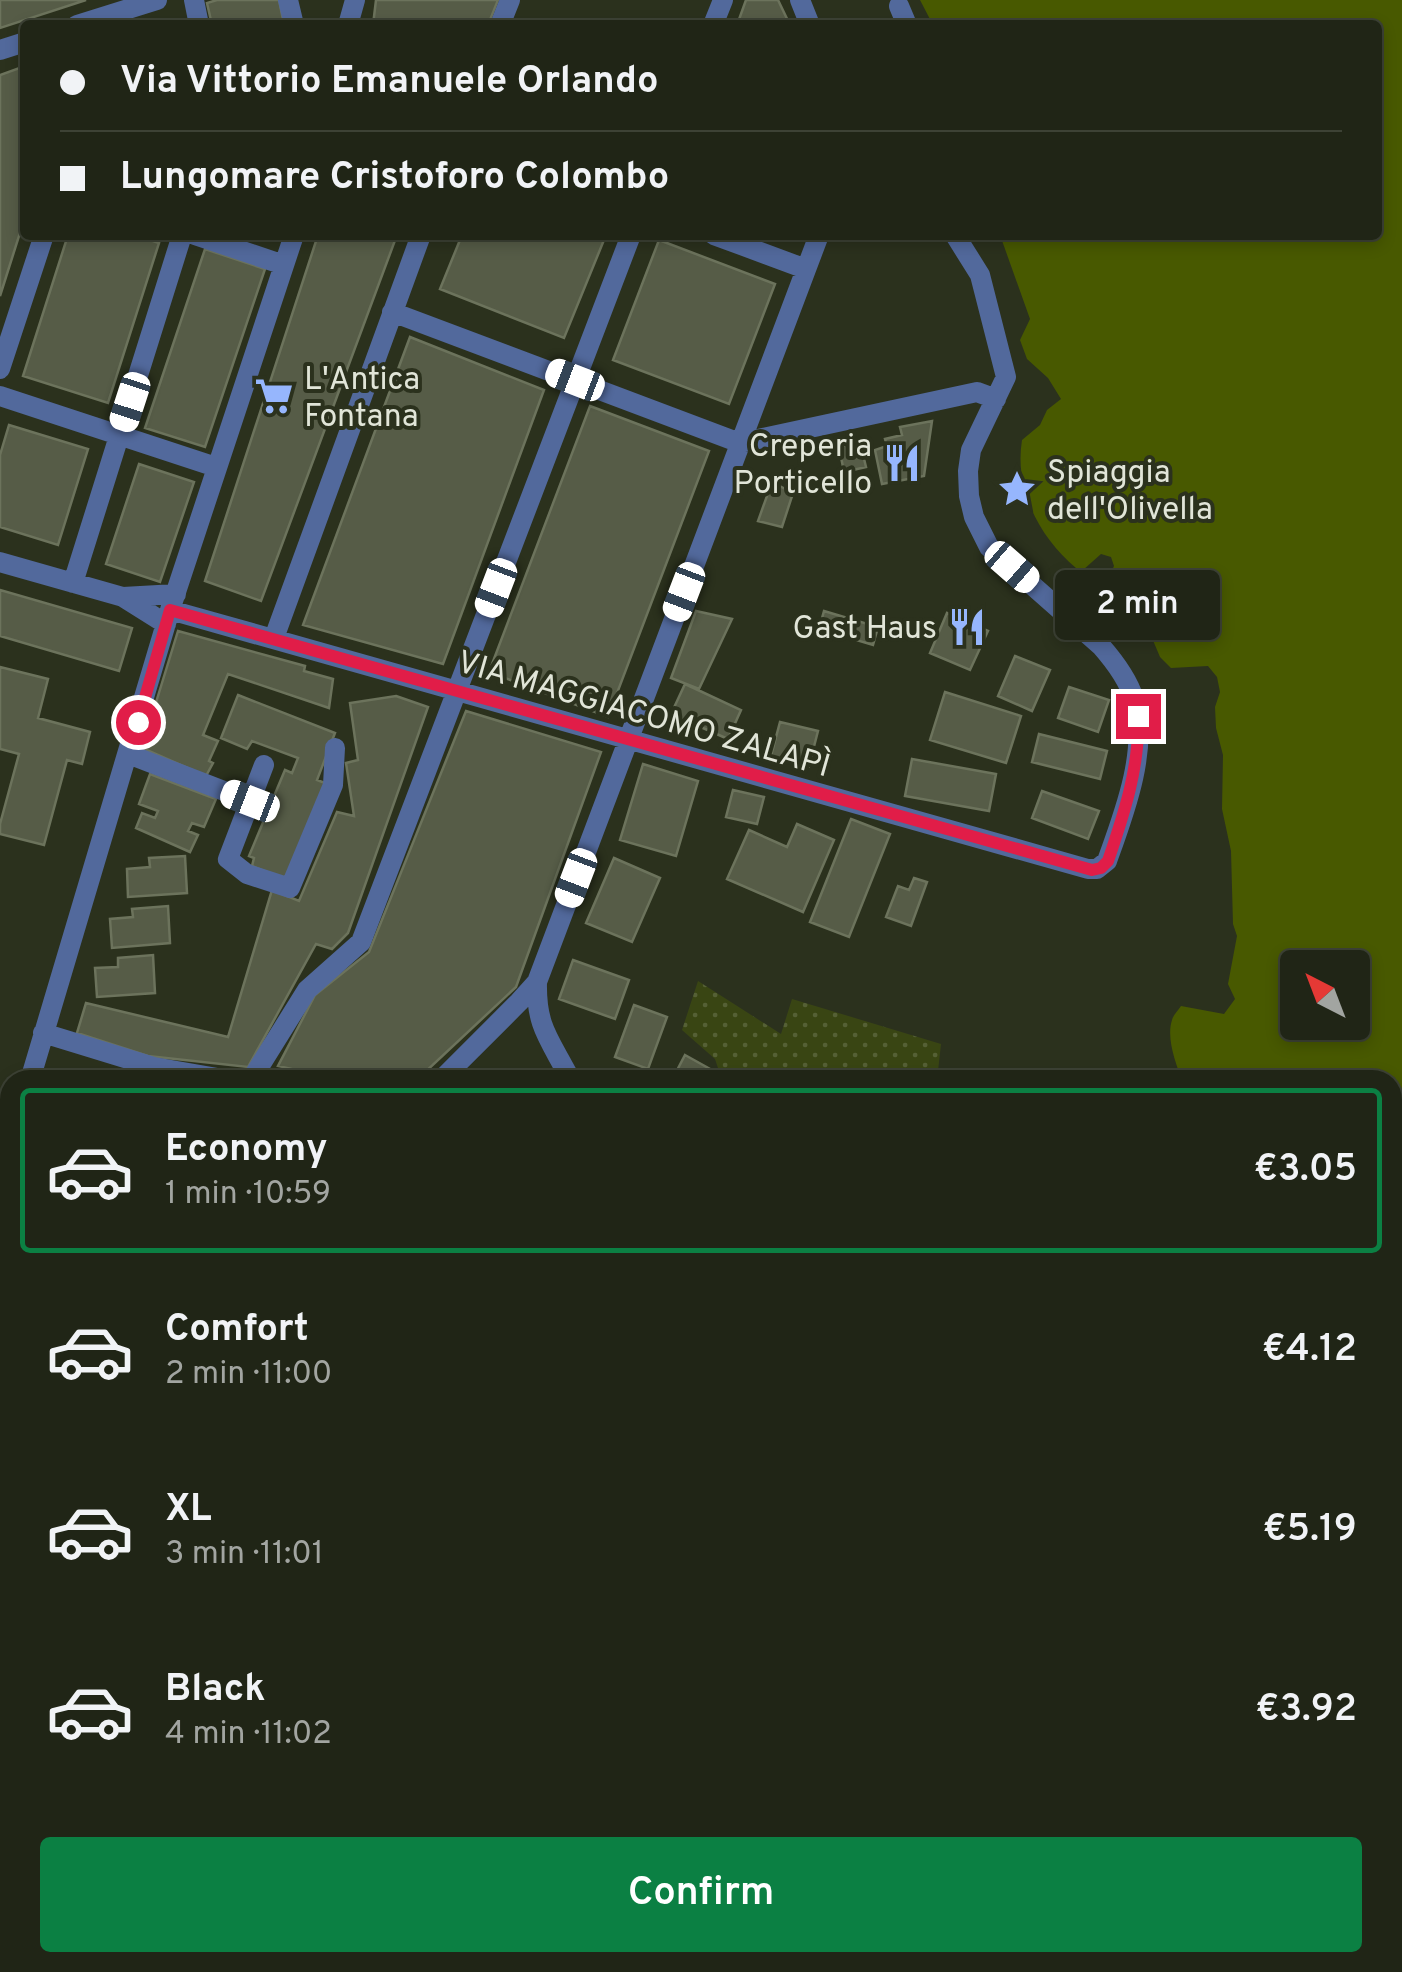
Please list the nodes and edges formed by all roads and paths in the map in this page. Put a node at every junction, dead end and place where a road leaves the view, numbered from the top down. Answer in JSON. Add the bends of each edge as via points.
{"nodes":[{"id":1,"x":157,"y":0,"type":"edge"},
{"id":2,"x":94,"y":20,"type":"edge"},
{"id":3,"x":42,"y":240,"type":"edge"},
{"id":4,"x":180,"y":240,"type":"edge"},
{"id":5,"x":210,"y":240,"type":"edge"},
{"id":6,"x":292,"y":240,"type":"edge"},
{"id":7,"x":419,"y":240,"type":"edge"},
{"id":8,"x":629,"y":240,"type":"edge"},
{"id":9,"x":727,"y":240,"type":"edge"},
{"id":10,"x":816,"y":240,"type":"edge"},
{"id":11,"x":958,"y":240,"type":"edge"},
{"id":12,"x":284,"y":264,"type":"junction"},
{"id":13,"x":806,"y":270,"type":"junction"},
{"id":14,"x":392,"y":312,"type":"junction"},
{"id":15,"x":0,"y":369,"type":"edge"},
{"id":16,"x":575,"y":380,"type":"junction"},
{"id":17,"x":0,"y":396,"type":"edge"},
{"id":18,"x":996,"y":399,"type":"junction"},
{"id":19,"x":119,"y":435,"type":"junction"},
{"id":20,"x":740,"y":443,"type":"junction"},
{"id":21,"x":216,"y":467,"type":"junction"},
{"id":22,"x":0,"y":562,"type":"edge"},
{"id":23,"x":74,"y":582,"type":"junction"},
{"id":24,"x":123,"y":596,"type":"junction"},
{"id":25,"x":171,"y":609,"type":"junction"},
{"id":26,"x":274,"y":638,"type":"junction"},
{"id":27,"x":457,"y":691,"type":"junction"},
{"id":28,"x":628,"y":740,"type":"junction"},
{"id":29,"x":335,"y":748,"type":"dead end"},
{"id":30,"x":128,"y":754,"type":"junction"},
{"id":31,"x":264,"y":766,"type":"dead end"},
{"id":32,"x":250,"y":801,"type":"junction"},
{"id":33,"x":537,"y":982,"type":"junction"},
{"id":34,"x":43,"y":1033,"type":"junction"},
{"id":35,"x":33,"y":1070,"type":"edge"},
{"id":36,"x":172,"y":1070,"type":"edge"},
{"id":37,"x":257,"y":1070,"type":"edge"},
{"id":38,"x":451,"y":1070,"type":"edge"},
{"id":39,"x":565,"y":1070,"type":"edge"}],
"edges":[{"from":1,"to":2,"type":"street"},
{"from":3,"to":15,"type":"street"},
{"from":4,"to":19,"type":"street"},
{"from":5,"to":12,"type":"street"},
{"from":6,"to":12,"type":"street"},
{"from":7,"to":14,"type":"street"},
{"from":8,"to":16,"type":"street"},
{"from":9,"to":13,"type":"street"},
{"from":10,"to":13,"type":"street"},
{"from":11,"to":18,"type":"street","via":[[985,290],[1006,377]]},
{"from":12,"to":21,"type":"street"},
{"from":13,"to":20,"type":"street"},
{"from":14,"to":16,"type":"street"},
{"from":14,"to":26,"type":"street"},
{"from":16,"to":20,"type":"street"},
{"from":16,"to":27,"type":"street"},
{"from":17,"to":19,"type":"street"},
{"from":18,"to":20,"type":"street","via":[[976,392]]},
{"from":18,"to":28,"type":"street","name":"VIA MAGGIACOMO ZALAPÌ","via":[[971,450],[974,517],[990,547],[1101,646],[1134,697],[1132,784],[1101,868]]},
{"from":19,"to":21,"type":"street"},
{"from":19,"to":23,"type":"street"},
{"from":20,"to":28,"type":"street"},
{"from":21,"to":25,"type":"street"},
{"from":22,"to":23,"type":"street"},
{"from":23,"to":24,"type":"street"},
{"from":24,"to":25,"type":"street"},
{"from":24,"to":25,"type":"street"},
{"from":25,"to":26,"type":"street","name":"VIA MAGGIACOMO ZALAPÌ"},
{"from":25,"to":30,"type":"street"},
{"from":26,"to":27,"type":"street","name":"VIA MAGGIACOMO ZALAPÌ"},
{"from":27,"to":28,"type":"street","name":"VIA MAGGIACOMO ZALAPÌ"},
{"from":27,"to":37,"type":"street","via":[[361,942],[306,990]]},
{"from":28,"to":33,"type":"street"},
{"from":29,"to":32,"type":"street","via":[[333,785],[290,888],[247,874],[228,858]]},
{"from":30,"to":32,"type":"street"},
{"from":30,"to":34,"type":"street"},
{"from":31,"to":32,"type":"street"},
{"from":33,"to":38,"type":"street"},
{"from":33,"to":39,"type":"street","via":[[541,1026]]},
{"from":34,"to":35,"type":"street"},
{"from":34,"to":36,"type":"street"}]}
